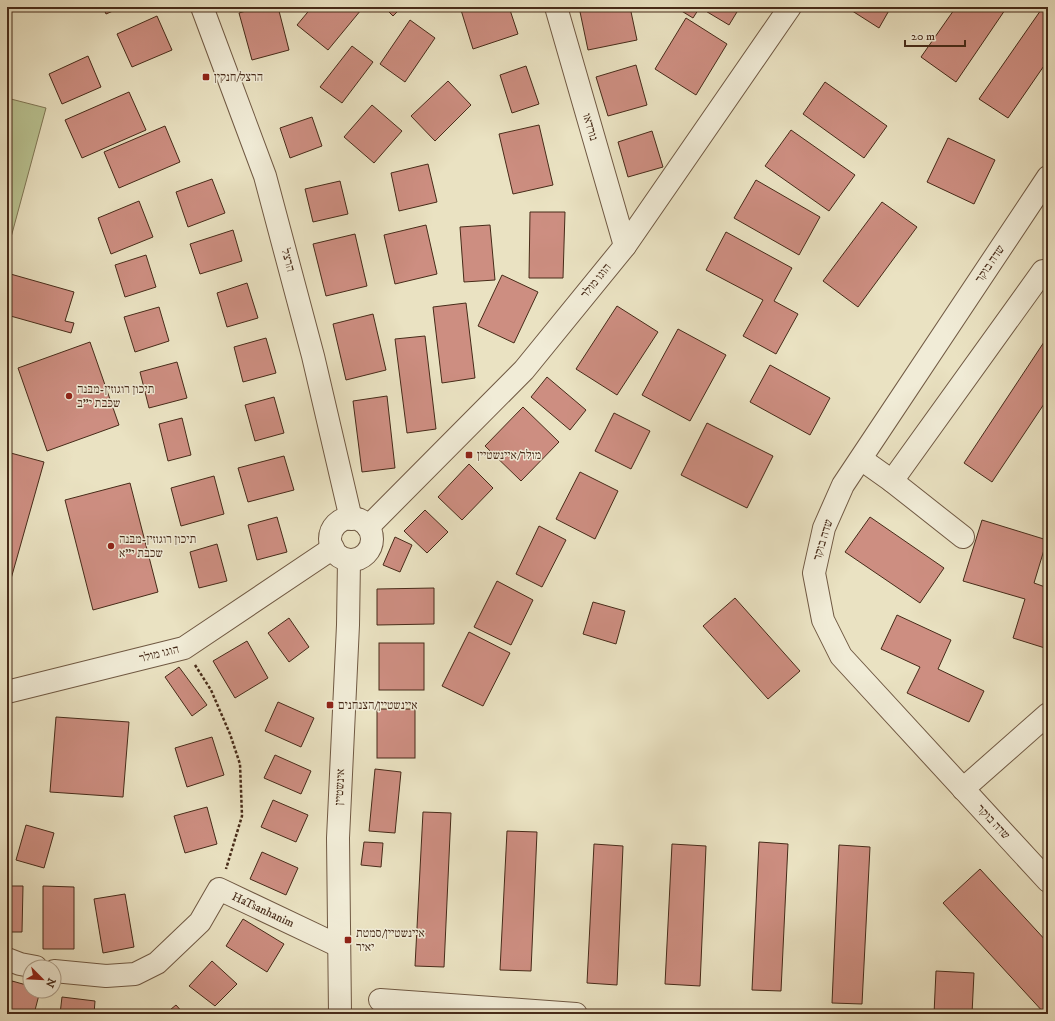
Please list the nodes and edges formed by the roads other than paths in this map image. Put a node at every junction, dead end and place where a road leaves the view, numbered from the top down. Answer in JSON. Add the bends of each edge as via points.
{"nodes":[{"id":1,"x":202,"y":7,"type":"edge"},
{"id":2,"x":556,"y":7,"type":"edge"},
{"id":3,"x":790,"y":7,"type":"edge"},
{"id":4,"x":1048,"y":177,"type":"edge"},
{"id":5,"x":625,"y":246,"type":"junction"},
{"id":6,"x":1043,"y":271,"type":"dead end"},
{"id":7,"x":861,"y":459,"type":"junction"},
{"id":8,"x":892,"y":481,"type":"junction"},
{"id":9,"x":360,"y":523,"type":"junction"},
{"id":10,"x":963,"y":538,"type":"dead end"},
{"id":11,"x":341,"y":554,"type":"junction"},
{"id":12,"x":7,"y":692,"type":"edge"},
{"id":13,"x":1048,"y":714,"type":"edge"},
{"id":14,"x":963,"y":788,"type":"junction"},
{"id":15,"x":1048,"y":881,"type":"edge"},
{"id":16,"x":339,"y":946,"type":"junction"},
{"id":17,"x":7,"y":959,"type":"edge"},
{"id":18,"x":22,"y":964,"type":"edge"},
{"id":19,"x":62,"y":972,"type":"edge"},
{"id":20,"x":380,"y":1000,"type":"dead end"},
{"id":21,"x":340,"y":1014,"type":"edge"},
{"id":22,"x":576,"y":1014,"type":"edge"}],
"edges":[{"from":1,"to":9,"type":"street","name":"הרצל","via":[[265,176]]},
{"from":2,"to":5,"type":"street","name":"נורדאו"},
{"from":3,"to":5,"type":"street","name":"הוגו מולר"},
{"from":4,"to":7,"type":"street","name":"שדה בוקר"},
{"from":5,"to":9,"type":"street","name":"הוגו מולר","via":[[524,370]]},
{"from":6,"to":8,"type":"street"},
{"from":7,"to":8,"type":"street"},
{"from":7,"to":14,"type":"street","name":"שדה בוקר","via":[[843,485],[824,528],[814,573],[823,620],[841,656]]},
{"from":8,"to":10,"type":"street"},
{"from":9,"to":11,"type":"street","via":[[342,520],[333,530],[330,537]]},
{"from":9,"to":11,"type":"street","via":[[371,531],[372,544],[369,550],[359,559]]},
{"from":11,"to":12,"type":"street","name":"הוגו מולר","via":[[184,648]]},
{"from":11,"to":16,"type":"street","name":"אינשטיין","via":[[348,633],[338,838]]},
{"from":13,"to":14,"type":"street"},
{"from":14,"to":15,"type":"street","name":"שדה בוקר"},
{"from":16,"to":19,"type":"street","name":"HaTsanhanim","via":[[219,889],[200,922],[157,963],[134,974],[106,976]]},
{"from":16,"to":21,"type":"street","name":"אינשטיין"},
{"from":17,"to":18,"type":"street"},
{"from":20,"to":22,"type":"street"}]}
